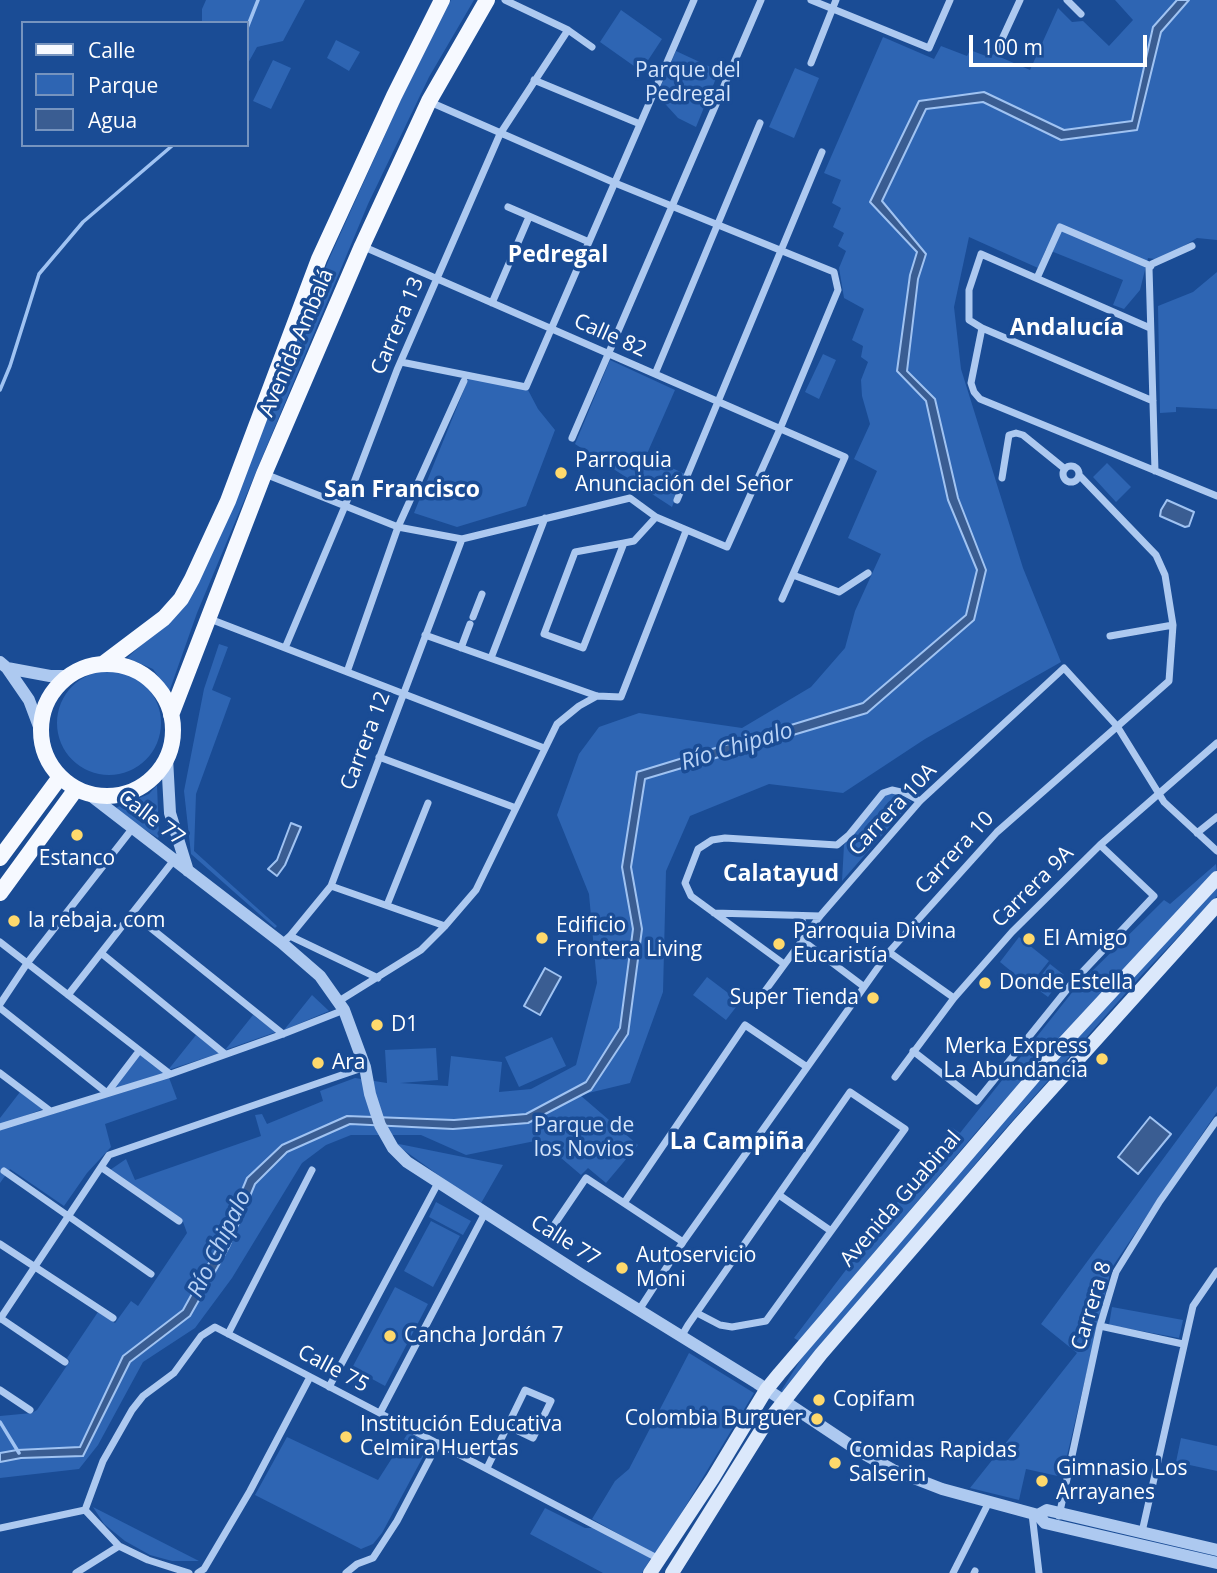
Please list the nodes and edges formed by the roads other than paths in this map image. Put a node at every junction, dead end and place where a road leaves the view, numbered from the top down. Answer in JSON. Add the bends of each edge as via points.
{"nodes":[{"id":1,"x":442,"y":0,"type":"edge"},
{"id":2,"x":487,"y":0,"type":"edge"},
{"id":3,"x":505,"y":0,"type":"edge"},
{"id":4,"x":694,"y":0,"type":"edge"},
{"id":5,"x":761,"y":0,"type":"edge"},
{"id":6,"x":811,"y":0,"type":"edge"},
{"id":7,"x":950,"y":0,"type":"edge"},
{"id":8,"x":1020,"y":0,"type":"edge"},
{"id":9,"x":1067,"y":0,"type":"edge"},
{"id":10,"x":834,"y":4,"type":"edge"},
{"id":11,"x":1081,"y":14,"type":"dead end"},
{"id":12,"x":568,"y":30,"type":"junction"},
{"id":13,"x":592,"y":47,"type":"dead end"},
{"id":14,"x":997,"y":50,"type":"dead end"},
{"id":15,"x":811,"y":64,"type":"dead end"},
{"id":16,"x":534,"y":80,"type":"junction"},
{"id":17,"x":429,"y":101,"type":"junction"},
{"id":18,"x":761,"y":123,"type":"dead end"},
{"id":19,"x":640,"y":124,"type":"junction"},
{"id":20,"x":500,"y":134,"type":"junction"},
{"id":21,"x":822,"y":152,"type":"dead end"},
{"id":22,"x":615,"y":183,"type":"junction"},
{"id":23,"x":671,"y":207,"type":"junction"},
{"id":24,"x":508,"y":208,"type":"dead end"},
{"id":25,"x":529,"y":216,"type":"junction"},
{"id":26,"x":719,"y":225,"type":"junction"},
{"id":27,"x":589,"y":242,"type":"junction"},
{"id":28,"x":362,"y":246,"type":"junction"},
{"id":29,"x":1192,"y":246,"type":"dead end"},
{"id":30,"x":781,"y":250,"type":"junction"},
{"id":31,"x":1151,"y":266,"type":"junction"},
{"id":32,"x":1037,"y":278,"type":"junction"},
{"id":33,"x":438,"y":279,"type":"junction"},
{"id":34,"x":492,"y":303,"type":"junction"},
{"id":35,"x":982,"y":328,"type":"junction"},
{"id":36,"x":1150,"y":328,"type":"junction"},
{"id":37,"x":551,"y":329,"type":"junction"},
{"id":38,"x":609,"y":354,"type":"junction"},
{"id":39,"x":401,"y":362,"type":"junction"},
{"id":40,"x":655,"y":374,"type":"junction"},
{"id":41,"x":464,"y":381,"type":"dead end"},
{"id":42,"x":1153,"y":401,"type":"junction"},
{"id":43,"x":718,"y":402,"type":"junction"},
{"id":44,"x":780,"y":429,"type":"junction"},
{"id":45,"x":572,"y":438,"type":"dead end"},
{"id":46,"x":1065,"y":469,"type":"junction"},
{"id":47,"x":1155,"y":471,"type":"junction"},
{"id":48,"x":264,"y":474,"type":"junction"},
{"id":49,"x":1079,"y":475,"type":"junction"},
{"id":50,"x":1002,"y":478,"type":"dead end"},
{"id":51,"x":1217,"y":496,"type":"edge"},
{"id":52,"x":677,"y":500,"type":"dead end"},
{"id":53,"x":345,"y":506,"type":"junction"},
{"id":54,"x":656,"y":517,"type":"junction"},
{"id":55,"x":545,"y":518,"type":"junction"},
{"id":56,"x":398,"y":527,"type":"junction"},
{"id":57,"x":686,"y":531,"type":"junction"},
{"id":58,"x":462,"y":539,"type":"junction"},
{"id":59,"x":624,"y":543,"type":"junction"},
{"id":60,"x":868,"y":573,"type":"dead end"},
{"id":61,"x":793,"y":575,"type":"junction"},
{"id":62,"x":482,"y":594,"type":"dead end"},
{"id":63,"x":782,"y":599,"type":"dead end"},
{"id":64,"x":210,"y":619,"type":"junction"},
{"id":65,"x":1173,"y":625,"type":"junction"},
{"id":66,"x":425,"y":635,"type":"junction"},
{"id":67,"x":1110,"y":636,"type":"dead end"},
{"id":68,"x":285,"y":648,"type":"junction"},
{"id":69,"x":461,"y":648,"type":"junction"},
{"id":70,"x":491,"y":658,"type":"junction"},
{"id":71,"x":103,"y":664,"type":"junction"},
{"id":72,"x":4,"y":665,"type":"edge"},
{"id":73,"x":347,"y":671,"type":"junction"},
{"id":74,"x":70,"y":676,"type":"junction"},
{"id":75,"x":403,"y":693,"type":"junction"},
{"id":76,"x":597,"y":696,"type":"junction"},
{"id":77,"x":171,"y":715,"type":"junction"},
{"id":78,"x":1117,"y":726,"type":"junction"},
{"id":79,"x":41,"y":732,"type":"junction"},
{"id":80,"x":1217,"y":743,"type":"edge"},
{"id":81,"x":544,"y":748,"type":"junction"},
{"id":82,"x":167,"y":758,"type":"junction"},
{"id":83,"x":379,"y":758,"type":"junction"},
{"id":84,"x":60,"y":777,"type":"junction"},
{"id":85,"x":83,"y":792,"type":"junction"},
{"id":86,"x":1158,"y":794,"type":"junction"},
{"id":87,"x":920,"y":801,"type":"junction"},
{"id":88,"x":428,"y":803,"type":"dead end"},
{"id":89,"x":516,"y":808,"type":"junction"},
{"id":90,"x":1217,"y":817,"type":"edge"},
{"id":91,"x":132,"y":829,"type":"junction"},
{"id":92,"x":1196,"y":833,"type":"junction"},
{"id":93,"x":1100,"y":845,"type":"junction"},
{"id":94,"x":1217,"y":851,"type":"edge"},
{"id":95,"x":0,"y":858,"type":"edge"},
{"id":96,"x":174,"y":860,"type":"junction"},
{"id":97,"x":188,"y":871,"type":"junction"},
{"id":98,"x":1217,"y":878,"type":"edge"},
{"id":99,"x":331,"y":886,"type":"junction"},
{"id":100,"x":0,"y":893,"type":"edge"},
{"id":101,"x":387,"y":905,"type":"junction"},
{"id":102,"x":1217,"y":905,"type":"edge"},
{"id":103,"x":132,"y":913,"type":"junction"},
{"id":104,"x":713,"y":913,"type":"junction"},
{"id":105,"x":801,"y":916,"type":"junction"},
{"id":106,"x":820,"y":916,"type":"junction"},
{"id":107,"x":445,"y":926,"type":"junction"},
{"id":108,"x":804,"y":937,"type":"junction"},
{"id":109,"x":286,"y":939,"type":"junction"},
{"id":110,"x":0,"y":942,"type":"edge"},
{"id":111,"x":889,"y":952,"type":"junction"},
{"id":112,"x":101,"y":953,"type":"junction"},
{"id":113,"x":28,"y":962,"type":"junction"},
{"id":114,"x":784,"y":964,"type":"junction"},
{"id":115,"x":378,"y":978,"type":"junction"},
{"id":116,"x":863,"y":986,"type":"junction"},
{"id":117,"x":765,"y":990,"type":"dead end"},
{"id":118,"x":68,"y":995,"type":"junction"},
{"id":119,"x":954,"y":998,"type":"junction"},
{"id":120,"x":342,"y":1005,"type":"junction"},
{"id":121,"x":0,"y":1006,"type":"edge"},
{"id":122,"x":283,"y":1034,"type":"junction"},
{"id":123,"x":139,"y":1051,"type":"junction"},
{"id":124,"x":913,"y":1051,"type":"junction"},
{"id":125,"x":225,"y":1054,"type":"junction"},
{"id":126,"x":807,"y":1067,"type":"junction"},
{"id":127,"x":366,"y":1072,"type":"junction"},
{"id":128,"x":0,"y":1073,"type":"edge"},
{"id":129,"x":170,"y":1074,"type":"junction"},
{"id":130,"x":895,"y":1077,"type":"dead end"},
{"id":131,"x":107,"y":1093,"type":"junction"},
{"id":132,"x":49,"y":1110,"type":"junction"},
{"id":133,"x":1217,"y":1120,"type":"edge"},
{"id":134,"x":0,"y":1127,"type":"edge"},
{"id":135,"x":101,"y":1167,"type":"junction"},
{"id":136,"x":312,"y":1170,"type":"dead end"},
{"id":137,"x":4,"y":1171,"type":"dead end"},
{"id":138,"x":438,"y":1183,"type":"junction"},
{"id":139,"x":779,"y":1195,"type":"junction"},
{"id":140,"x":624,"y":1203,"type":"junction"},
{"id":141,"x":485,"y":1213,"type":"junction"},
{"id":142,"x":68,"y":1217,"type":"junction"},
{"id":143,"x":178,"y":1222,"type":"dead end"},
{"id":144,"x":550,"y":1231,"type":"dead end"},
{"id":145,"x":831,"y":1231,"type":"junction"},
{"id":146,"x":683,"y":1242,"type":"junction"},
{"id":147,"x":0,"y":1244,"type":"edge"},
{"id":148,"x":35,"y":1267,"type":"junction"},
{"id":149,"x":1217,"y":1271,"type":"edge"},
{"id":150,"x":151,"y":1274,"type":"dead end"},
{"id":151,"x":639,"y":1310,"type":"junction"},
{"id":152,"x":697,"y":1313,"type":"junction"},
{"id":153,"x":113,"y":1318,"type":"dead end"},
{"id":154,"x":0,"y":1319,"type":"edge"},
{"id":155,"x":1100,"y":1326,"type":"junction"},
{"id":156,"x":228,"y":1334,"type":"junction"},
{"id":157,"x":681,"y":1337,"type":"junction"},
{"id":158,"x":1183,"y":1344,"type":"junction"},
{"id":159,"x":65,"y":1362,"type":"dead end"},
{"id":160,"x":310,"y":1377,"type":"junction"},
{"id":161,"x":329,"y":1387,"type":"junction"},
{"id":162,"x":0,"y":1390,"type":"edge"},
{"id":163,"x":766,"y":1390,"type":"junction"},
{"id":164,"x":783,"y":1402,"type":"junction"},
{"id":165,"x":30,"y":1410,"type":"dead end"},
{"id":166,"x":380,"y":1413,"type":"junction"},
{"id":167,"x":508,"y":1426,"type":"junction"},
{"id":168,"x":438,"y":1443,"type":"junction"},
{"id":169,"x":487,"y":1468,"type":"junction"},
{"id":170,"x":989,"y":1503,"type":"junction"},
{"id":171,"x":85,"y":1510,"type":"junction"},
{"id":172,"x":1035,"y":1514,"type":"junction"},
{"id":173,"x":1058,"y":1520,"type":"junction"},
{"id":174,"x":0,"y":1528,"type":"edge"},
{"id":175,"x":1142,"y":1532,"type":"junction"},
{"id":176,"x":119,"y":1546,"type":"junction"},
{"id":177,"x":1217,"y":1550,"type":"edge"},
{"id":178,"x":659,"y":1559,"type":"junction"},
{"id":179,"x":1217,"y":1563,"type":"edge"},
{"id":180,"x":76,"y":1573,"type":"edge"},
{"id":181,"x":189,"y":1573,"type":"edge"},
{"id":182,"x":198,"y":1573,"type":"edge"},
{"id":183,"x":346,"y":1573,"type":"edge"},
{"id":184,"x":650,"y":1573,"type":"edge"},
{"id":185,"x":672,"y":1573,"type":"edge"},
{"id":186,"x":953,"y":1573,"type":"edge"},
{"id":187,"x":1039,"y":1573,"type":"edge"}],
"edges":[{"from":1,"to":71,"type":"main road","name":"Avenida Ambalá","via":[[319,259],[228,500],[181,600]]},
{"from":2,"to":17,"type":"main road","name":"Avenida Ambalá"},
{"from":3,"to":12,"type":"street"},
{"from":4,"to":19,"type":"street"},
{"from":5,"to":23,"type":"street"},
{"from":6,"to":10,"type":"street"},
{"from":7,"to":10,"type":"street","via":[[929,48]]},
{"from":8,"to":14,"type":"street"},
{"from":9,"to":11,"type":"street"},
{"from":10,"to":15,"type":"street"},
{"from":12,"to":13,"type":"street"},
{"from":12,"to":16,"type":"street","name":"Carrera 13"},
{"from":16,"to":19,"type":"street"},
{"from":16,"to":20,"type":"street","name":"Carrera 13"},
{"from":17,"to":20,"type":"street"},
{"from":17,"to":28,"type":"main road","name":"Avenida Ambalá"},
{"from":18,"to":26,"type":"street"},
{"from":19,"to":22,"type":"street"},
{"from":20,"to":22,"type":"street"},
{"from":20,"to":33,"type":"street","name":"Carrera 13"},
{"from":21,"to":30,"type":"street"},
{"from":22,"to":23,"type":"street"},
{"from":22,"to":27,"type":"street"},
{"from":23,"to":26,"type":"street"},
{"from":23,"to":38,"type":"street"},
{"from":24,"to":25,"type":"street"},
{"from":25,"to":27,"type":"street"},
{"from":25,"to":34,"type":"street"},
{"from":26,"to":30,"type":"street"},
{"from":26,"to":40,"type":"street"},
{"from":27,"to":37,"type":"street"},
{"from":28,"to":33,"type":"street","name":"Calle 82"},
{"from":28,"to":48,"type":"main road","name":"Avenida Ambalá"},
{"from":29,"to":31,"type":"street"},
{"from":30,"to":43,"type":"street"},
{"from":30,"to":44,"type":"street","via":[[834,272],[838,290]]},
{"from":31,"to":32,"type":"street","via":[[1060,226]]},
{"from":31,"to":36,"type":"street"},
{"from":32,"to":35,"type":"street","via":[[981,254],[969,290],[969,320]]},
{"from":32,"to":36,"type":"street"},
{"from":33,"to":34,"type":"street","name":"Calle 82"},
{"from":33,"to":39,"type":"street","name":"Carrera 13"},
{"from":34,"to":37,"type":"street","name":"Calle 82"},
{"from":35,"to":42,"type":"street"},
{"from":35,"to":47,"type":"street","via":[[971,383],[980,399]]},
{"from":36,"to":42,"type":"street"},
{"from":37,"to":38,"type":"street","name":"Calle 82"},
{"from":37,"to":39,"type":"street","via":[[526,387]]},
{"from":38,"to":40,"type":"street","name":"Calle 82"},
{"from":38,"to":45,"type":"street"},
{"from":39,"to":53,"type":"street","name":"Carrera 13"},
{"from":40,"to":43,"type":"street","name":"Calle 82"},
{"from":41,"to":56,"type":"street"},
{"from":42,"to":47,"type":"street"},
{"from":43,"to":44,"type":"street","name":"Calle 82"},
{"from":43,"to":52,"type":"street"},
{"from":44,"to":57,"type":"street","via":[[727,547]]},
{"from":44,"to":61,"type":"street","name":"Calle 82","via":[[845,457]]},
{"from":46,"to":49,"type":"street","via":[[1073,466]]},
{"from":46,"to":49,"type":"street","via":[[1063,476],[1068,482]]},
{"from":46,"to":50,"type":"street","via":[[1016,433],[1009,435]]},
{"from":47,"to":51,"type":"street"},
{"from":48,"to":53,"type":"street"},
{"from":48,"to":64,"type":"main road","name":"Avenida Ambalá"},
{"from":49,"to":65,"type":"street","name":"Carrera 10","via":[[1156,555],[1166,575]]},
{"from":53,"to":56,"type":"street"},
{"from":53,"to":68,"type":"street","name":"Carrera 13"},
{"from":54,"to":55,"type":"street","via":[[630,498]]},
{"from":54,"to":57,"type":"street"},
{"from":54,"to":59,"type":"street","via":[[634,541]]},
{"from":55,"to":58,"type":"street"},
{"from":55,"to":70,"type":"street"},
{"from":56,"to":58,"type":"street"},
{"from":56,"to":73,"type":"street"},
{"from":57,"to":76,"type":"street","via":[[621,698]]},
{"from":58,"to":66,"type":"street","name":"Carrera 12"},
{"from":59,"to":59,"type":"street","via":[[575,552],[544,634],[583,648]]},
{"from":60,"to":61,"type":"street","via":[[839,592]]},
{"from":61,"to":63,"type":"street"},
{"from":62,"to":69,"type":"street"},
{"from":64,"to":68,"type":"street"},
{"from":64,"to":77,"type":"main road","name":"Avenida Ambalá"},
{"from":65,"to":67,"type":"street"},
{"from":65,"to":78,"type":"street","name":"Carrera 10","via":[[1169,681]]},
{"from":66,"to":69,"type":"street"},
{"from":66,"to":75,"type":"street","name":"Carrera 12"},
{"from":68,"to":73,"type":"street"},
{"from":69,"to":70,"type":"street"},
{"from":70,"to":76,"type":"street"},
{"from":71,"to":74,"type":"main road"},
{"from":71,"to":77,"type":"main road","via":[[139,672],[153,683]]},
{"from":72,"to":74,"type":"street"},
{"from":72,"to":79,"type":"street","via":[[29,700]]},
{"from":73,"to":75,"type":"street"},
{"from":74,"to":79,"type":"main road","via":[[54,691]]},
{"from":75,"to":81,"type":"street"},
{"from":75,"to":83,"type":"street","name":"Carrera 12"},
{"from":76,"to":81,"type":"street","via":[[558,724]]},
{"from":77,"to":82,"type":"main road","via":[[173,737]]},
{"from":78,"to":86,"type":"street"},
{"from":78,"to":87,"type":"street","name":"Carrera 10A","via":[[1064,668]]},
{"from":78,"to":111,"type":"street","name":"Carrera 10","via":[[997,832]]},
{"from":79,"to":84,"type":"main road","via":[[43,749]]},
{"from":80,"to":86,"type":"street","name":"Carrera 9A"},
{"from":81,"to":89,"type":"street"},
{"from":82,"to":85,"type":"main road","via":[[157,773],[135,790],[109,797]]},
{"from":82,"to":97,"type":"street","name":"Calle 77","via":[[170,813]]},
{"from":83,"to":89,"type":"street"},
{"from":83,"to":99,"type":"street","name":"Carrera 12"},
{"from":84,"to":85,"type":"main road"},
{"from":84,"to":95,"type":"main road"},
{"from":85,"to":91,"type":"street","name":"Calle 77"},
{"from":85,"to":100,"type":"main road"},
{"from":86,"to":92,"type":"street"},
{"from":86,"to":93,"type":"street","name":"Carrera 9A"},
{"from":87,"to":104,"type":"street","via":[[905,793],[883,793],[837,845],[712,840],[698,849],[685,883],[691,896]]},
{"from":87,"to":106,"type":"street","name":"Carrera 10A"},
{"from":88,"to":101,"type":"street"},
{"from":89,"to":107,"type":"street","via":[[476,890]]},
{"from":90,"to":92,"type":"street"},
{"from":91,"to":96,"type":"street","name":"Calle 77"},
{"from":91,"to":113,"type":"street"},
{"from":92,"to":94,"type":"street"},
{"from":93,"to":119,"type":"street","name":"Carrera 9A","via":[[1012,932]]},
{"from":93,"to":124,"type":"street","via":[[1154,896],[1073,982],[977,1101]]},
{"from":96,"to":97,"type":"street","name":"Calle 77"},
{"from":96,"to":103,"type":"street"},
{"from":97,"to":109,"type":"street","name":"Calle 77"},
{"from":98,"to":163,"type":"main road","name":"Avenida Guabinal","via":[[1050,1058]]},
{"from":99,"to":101,"type":"street"},
{"from":99,"to":109,"type":"street","name":"Carrera 12"},
{"from":101,"to":107,"type":"street"},
{"from":102,"to":164,"type":"main road","name":"Avenida Guabinal","via":[[1018,1126]]},
{"from":103,"to":112,"type":"street"},
{"from":103,"to":122,"type":"street"},
{"from":104,"to":105,"type":"street"},
{"from":104,"to":114,"type":"street"},
{"from":105,"to":106,"type":"street"},
{"from":105,"to":108,"type":"street"},
{"from":106,"to":108,"type":"street","name":"Carrera 10A"},
{"from":107,"to":115,"type":"street","via":[[421,950]]},
{"from":108,"to":114,"type":"street","name":"Carrera 10A"},
{"from":108,"to":116,"type":"street"},
{"from":109,"to":115,"type":"street"},
{"from":109,"to":120,"type":"street","name":"Calle 77"},
{"from":110,"to":113,"type":"street"},
{"from":111,"to":116,"type":"street","name":"Carrera 10"},
{"from":111,"to":119,"type":"street"},
{"from":112,"to":118,"type":"street"},
{"from":112,"to":125,"type":"street"},
{"from":113,"to":118,"type":"street"},
{"from":113,"to":121,"type":"street"},
{"from":114,"to":117,"type":"street","name":"Carrera 10A"},
{"from":115,"to":120,"type":"street"},
{"from":116,"to":126,"type":"street","name":"Carrera 10"},
{"from":118,"to":123,"type":"street"},
{"from":119,"to":124,"type":"street","name":"Carrera 9A"},
{"from":120,"to":122,"type":"street"},
{"from":120,"to":127,"type":"street","name":"Calle 77"},
{"from":121,"to":131,"type":"street"},
{"from":122,"to":125,"type":"street"},
{"from":123,"to":129,"type":"street"},
{"from":123,"to":131,"type":"street"},
{"from":124,"to":130,"type":"street","name":"Carrera 9A"},
{"from":125,"to":129,"type":"street"},
{"from":126,"to":140,"type":"street","via":[[746,1025]]},
{"from":126,"to":146,"type":"street","name":"Carrera 10"},
{"from":127,"to":135,"type":"street","via":[[109,1155]]},
{"from":127,"to":138,"type":"street","name":"Calle 77","via":[[375,1111],[393,1148]]},
{"from":128,"to":132,"type":"street"},
{"from":129,"to":131,"type":"street"},
{"from":131,"to":132,"type":"street"},
{"from":132,"to":134,"type":"street"},
{"from":133,"to":155,"type":"street","name":"Carrera 8","via":[[1116,1272]]},
{"from":135,"to":142,"type":"street"},
{"from":135,"to":143,"type":"street"},
{"from":136,"to":156,"type":"street"},
{"from":137,"to":142,"type":"street"},
{"from":138,"to":141,"type":"street","name":"Calle 77"},
{"from":138,"to":161,"type":"street"},
{"from":139,"to":145,"type":"street"},
{"from":139,"to":145,"type":"street","via":[[850,1092],[905,1129]]},
{"from":139,"to":152,"type":"street"},
{"from":140,"to":144,"type":"street","via":[[586,1178]]},
{"from":140,"to":146,"type":"street"},
{"from":141,"to":151,"type":"street","name":"Calle 77"},
{"from":141,"to":166,"type":"street"},
{"from":142,"to":148,"type":"street"},
{"from":142,"to":150,"type":"street"},
{"from":145,"to":152,"type":"street","via":[[766,1321],[732,1327]]},
{"from":146,"to":151,"type":"street","name":"Carrera 10"},
{"from":147,"to":148,"type":"street"},
{"from":148,"to":153,"type":"street"},
{"from":148,"to":154,"type":"street"},
{"from":149,"to":158,"type":"street","via":[[1193,1306]]},
{"from":151,"to":157,"type":"street","name":"Calle 77"},
{"from":152,"to":157,"type":"street"},
{"from":154,"to":159,"type":"street"},
{"from":155,"to":158,"type":"street"},
{"from":155,"to":173,"type":"street","name":"Carrera 8"},
{"from":156,"to":160,"type":"street","name":"Calle 75"},
{"from":156,"to":171,"type":"street","name":"Calle 75","via":[[215,1327],[201,1335],[174,1373],[149,1390],[132,1410],[103,1461]]},
{"from":157,"to":163,"type":"street","name":"Calle 77"},
{"from":158,"to":175,"type":"street"},
{"from":160,"to":161,"type":"street","name":"Calle 75"},
{"from":160,"to":182,"type":"street","via":[[250,1491]]},
{"from":161,"to":166,"type":"street","name":"Calle 75"},
{"from":162,"to":165,"type":"street"},
{"from":163,"to":164,"type":"street","name":"Calle 77"},
{"from":163,"to":178,"type":"main road","name":"Avenida Guabinal"},
{"from":164,"to":170,"type":"street","name":"Calle 77","via":[[893,1470]]},
{"from":164,"to":185,"type":"main road","name":"Avenida Guabinal"},
{"from":166,"to":168,"type":"street","name":"Calle 75"},
{"from":167,"to":167,"type":"street","via":[[525,1390],[551,1401],[533,1438]]},
{"from":167,"to":169,"type":"street"},
{"from":168,"to":169,"type":"street","name":"Calle 75"},
{"from":168,"to":183,"type":"street","via":[[373,1558]]},
{"from":169,"to":178,"type":"street","name":"Calle 75"},
{"from":170,"to":172,"type":"street","name":"Calle 77"},
{"from":170,"to":186,"type":"street"},
{"from":171,"to":174,"type":"street"},
{"from":171,"to":176,"type":"street"},
{"from":172,"to":173,"type":"street","name":"Calle 77","via":[[1047,1510]]},
{"from":172,"to":187,"type":"street"},
{"from":173,"to":175,"type":"street","name":"Calle 77"},
{"from":173,"to":179,"type":"street","name":"Calle 77"},
{"from":175,"to":177,"type":"street","name":"Calle 77"},
{"from":176,"to":180,"type":"street"},
{"from":176,"to":181,"type":"street"},
{"from":178,"to":184,"type":"main road","name":"Avenida Guabinal"}]}
